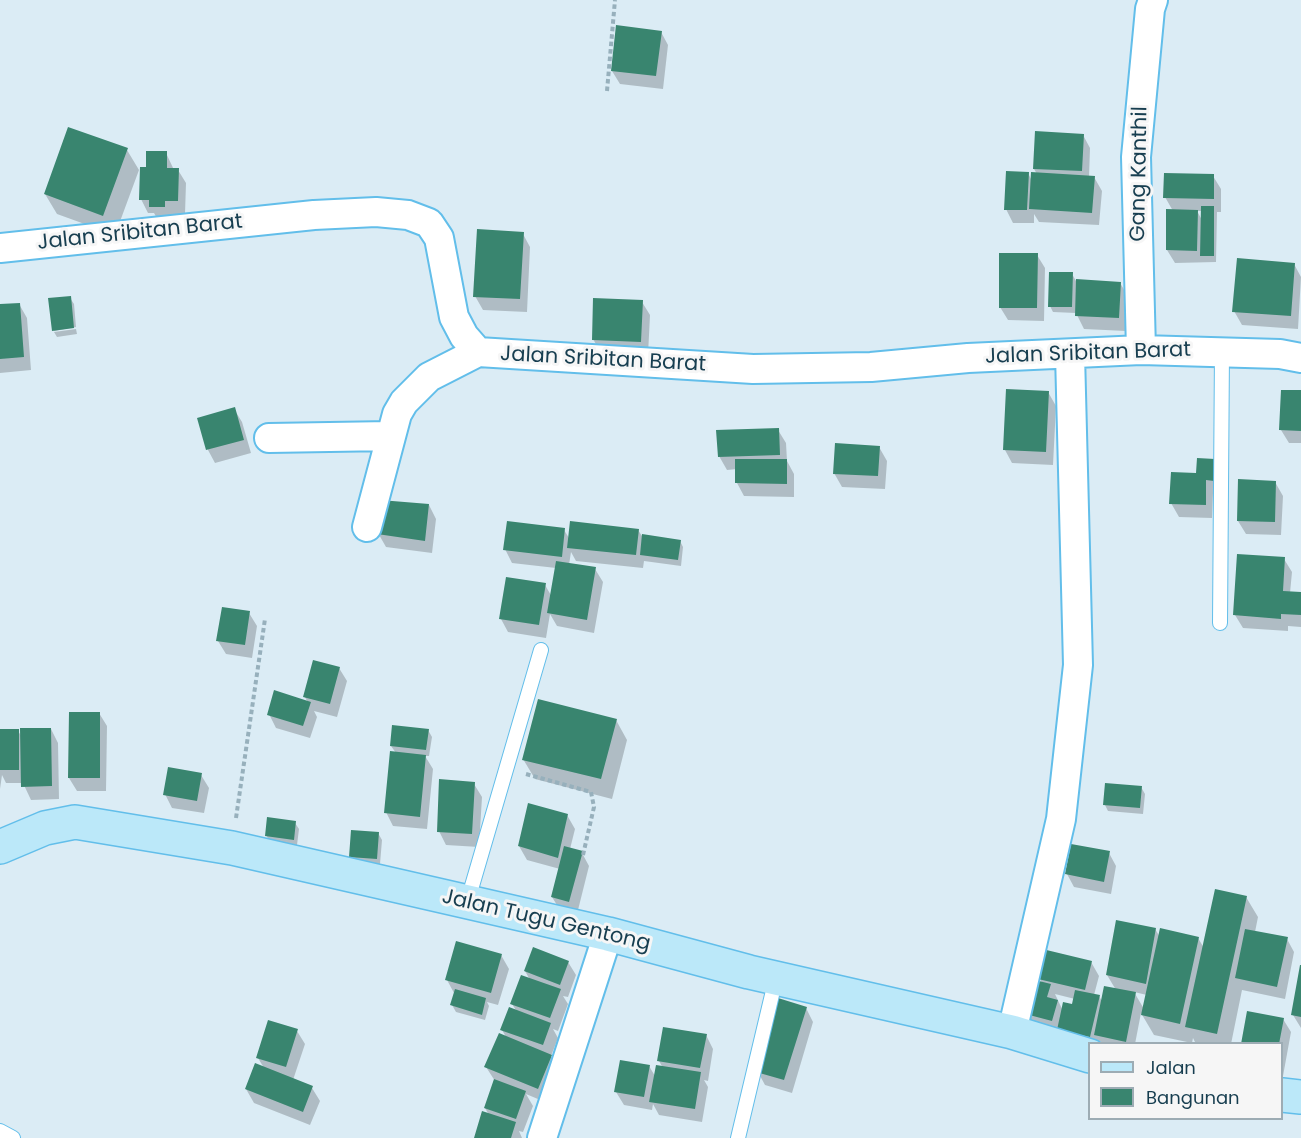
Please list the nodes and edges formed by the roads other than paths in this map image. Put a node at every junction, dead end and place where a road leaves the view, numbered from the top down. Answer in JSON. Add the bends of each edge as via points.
{"nodes":[{"id":1,"x":1153,"y":0,"type":"edge"},
{"id":2,"x":0,"y":248,"type":"edge"},
{"id":3,"x":1141,"y":350,"type":"junction"},
{"id":4,"x":1222,"y":351,"type":"junction"},
{"id":5,"x":478,"y":352,"type":"junction"},
{"id":6,"x":1070,"y":354,"type":"junction"},
{"id":7,"x":1301,"y":358,"type":"edge"},
{"id":8,"x":390,"y":436,"type":"junction"},
{"id":9,"x":269,"y":438,"type":"dead end"},
{"id":10,"x":367,"y":527,"type":"dead end"},
{"id":11,"x":1220,"y":623,"type":"dead end"},
{"id":12,"x":541,"y":650,"type":"dead end"},
{"id":13,"x":0,"y":847,"type":"edge"},
{"id":14,"x":467,"y":903,"type":"junction"},
{"id":15,"x":608,"y":934,"type":"junction"},
{"id":16,"x":776,"y":978,"type":"junction"},
{"id":17,"x":1012,"y":1032,"type":"junction"},
{"id":18,"x":1088,"y":1056,"type":"edge"},
{"id":19,"x":1283,"y":1095,"type":"edge"},
{"id":20,"x":1301,"y":1097,"type":"edge"},
{"id":21,"x":0,"y":1131,"type":"edge"},
{"id":22,"x":13,"y":1138,"type":"edge"},
{"id":23,"x":542,"y":1138,"type":"edge"},
{"id":24,"x":738,"y":1138,"type":"edge"}],
"edges":[{"from":1,"to":3,"type":"street","name":"Gang Kanthil","via":[[1149,9],[1136,157]]},
{"from":2,"to":5,"type":"street","name":"Jalan Sribitan Barat","via":[[314,215],[408,215],[429,223],[439,238],[454,317]]},
{"from":3,"to":4,"type":"street","name":"Jalan Sribitan Barat"},
{"from":3,"to":6,"type":"street","name":"Jalan Sribitan Barat"},
{"from":4,"to":7,"type":"street","name":"Jalan Sribitan Barat"},
{"from":4,"to":11,"type":"lane"},
{"from":5,"to":6,"type":"street","name":"Jalan Sribitan Barat","via":[[753,369],[871,367]]},
{"from":5,"to":8,"type":"street","via":[[429,377],[404,402]]},
{"from":6,"to":17,"type":"street","via":[[1078,665],[1062,819]]},
{"from":8,"to":9,"type":"street"},
{"from":8,"to":10,"type":"street"},
{"from":12,"to":14,"type":"lane"},
{"from":13,"to":14,"type":"main road","name":"Jalan Tugu Gentong","via":[[45,828],[75,822],[232,848]]},
{"from":14,"to":15,"type":"main road","name":"Jalan Tugu Gentong"},
{"from":15,"to":16,"type":"main road","name":"Jalan Tugu Gentong"},
{"from":15,"to":23,"type":"street"},
{"from":16,"to":17,"type":"main road","name":"Jalan Tugu Gentong"},
{"from":16,"to":24,"type":"lane"},
{"from":17,"to":18,"type":"main road","name":"Jalan Tugu Gentong"},
{"from":19,"to":20,"type":"main road"},
{"from":21,"to":22,"type":"lane"}]}
